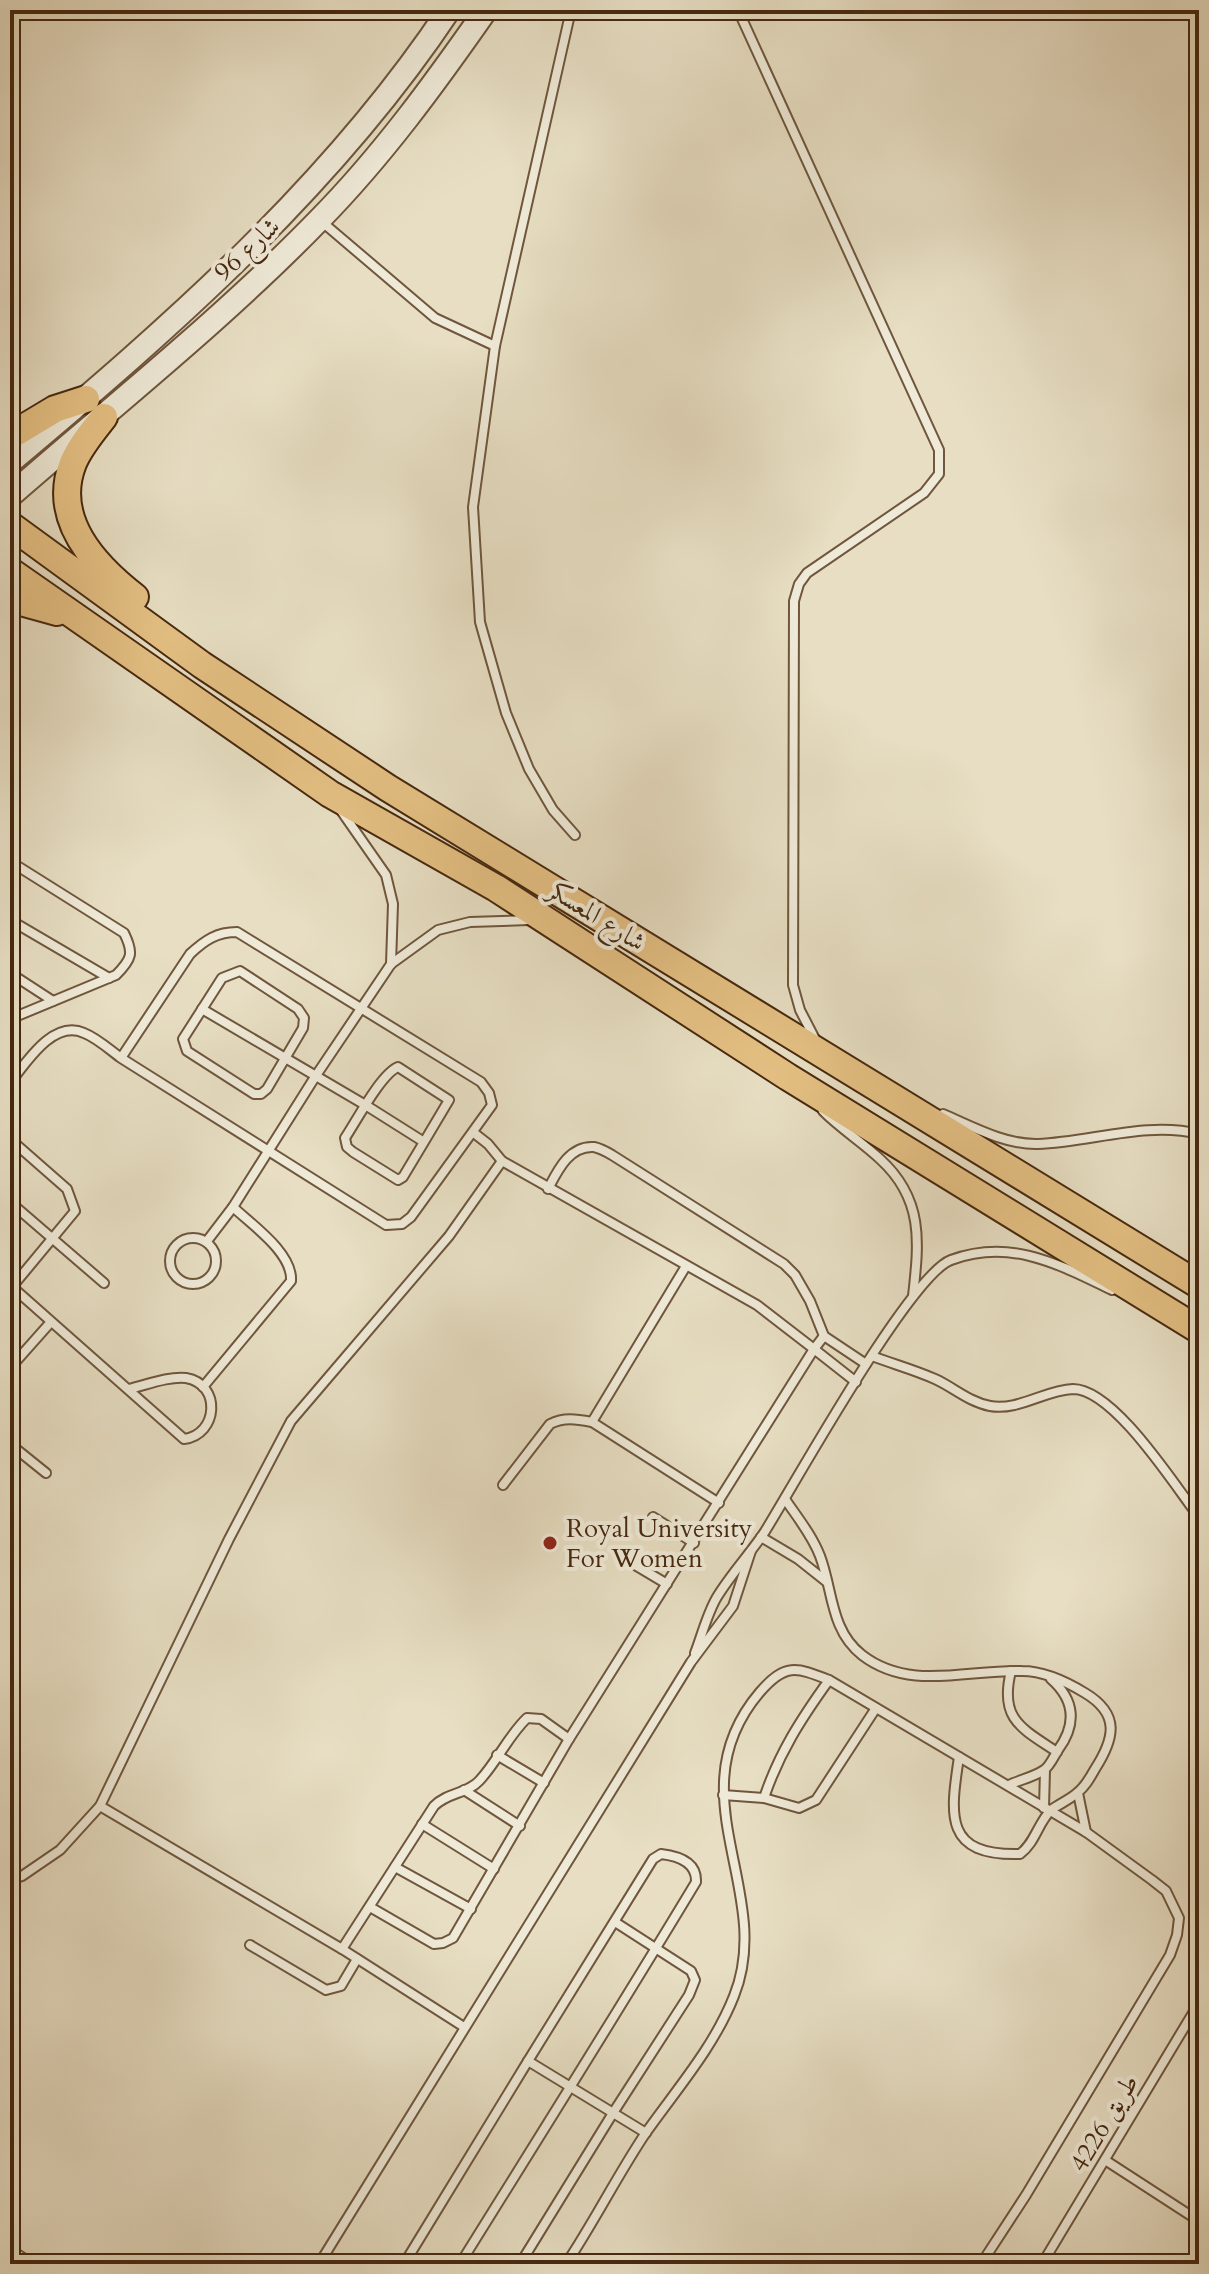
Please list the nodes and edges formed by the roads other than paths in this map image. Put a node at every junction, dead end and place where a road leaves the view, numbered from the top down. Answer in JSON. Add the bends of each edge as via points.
{"nodes":[{"id":1,"x":449,"y":10,"type":"edge"},
{"id":2,"x":486,"y":10,"type":"edge"},
{"id":3,"x":571,"y":10,"type":"edge"},
{"id":4,"x":738,"y":10,"type":"edge"},
{"id":5,"x":320,"y":220,"type":"junction"},
{"id":6,"x":495,"y":346,"type":"junction"},
{"id":7,"x":95,"y":408,"type":"junction"},
{"id":8,"x":10,"y":436,"type":"edge"},
{"id":9,"x":10,"y":462,"type":"edge"},
{"id":10,"x":10,"y":496,"type":"edge"},
{"id":11,"x":10,"y":525,"type":"edge"},
{"id":12,"x":10,"y":571,"type":"edge"},
{"id":13,"x":10,"y":599,"type":"edge"},
{"id":14,"x":74,"y":617,"type":"junction"},
{"id":15,"x":202,"y":665,"type":"junction"},
{"id":16,"x":330,"y":794,"type":"junction"},
{"id":17,"x":575,"y":835,"type":"dead end"},
{"id":18,"x":10,"y":867,"type":"edge"},
{"id":19,"x":545,"y":919,"type":"junction"},
{"id":20,"x":10,"y":920,"type":"edge"},
{"id":21,"x":391,"y":964,"type":"junction"},
{"id":22,"x":10,"y":973,"type":"edge"},
{"id":23,"x":109,"y":978,"type":"junction"},
{"id":24,"x":53,"y":1001,"type":"junction"},
{"id":25,"x":202,"y":1009,"type":"junction"},
{"id":26,"x":362,"y":1011,"type":"junction"},
{"id":27,"x":10,"y":1019,"type":"edge"},
{"id":28,"x":823,"y":1055,"type":"junction"},
{"id":29,"x":121,"y":1058,"type":"junction"},
{"id":30,"x":286,"y":1058,"type":"junction"},
{"id":31,"x":315,"y":1077,"type":"junction"},
{"id":32,"x":788,"y":1077,"type":"junction"},
{"id":33,"x":10,"y":1083,"type":"edge"},
{"id":34,"x":870,"y":1083,"type":"junction"},
{"id":35,"x":367,"y":1106,"type":"junction"},
{"id":36,"x":474,"y":1133,"type":"junction"},
{"id":37,"x":1199,"y":1134,"type":"edge"},
{"id":38,"x":10,"y":1139,"type":"edge"},
{"id":39,"x":424,"y":1142,"type":"junction"},
{"id":40,"x":268,"y":1149,"type":"junction"},
{"id":41,"x":502,"y":1161,"type":"junction"},
{"id":42,"x":548,"y":1189,"type":"junction"},
{"id":43,"x":10,"y":1202,"type":"edge"},
{"id":44,"x":233,"y":1207,"type":"junction"},
{"id":45,"x":53,"y":1239,"type":"junction"},
{"id":46,"x":207,"y":1241,"type":"junction"},
{"id":47,"x":686,"y":1266,"type":"junction"},
{"id":48,"x":104,"y":1283,"type":"dead end"},
{"id":49,"x":1199,"y":1285,"type":"edge"},
{"id":50,"x":11,"y":1286,"type":"edge"},
{"id":51,"x":1119,"y":1294,"type":"dead end"},
{"id":52,"x":912,"y":1297,"type":"junction"},
{"id":53,"x":1132,"y":1300,"type":"dead end"},
{"id":54,"x":50,"y":1323,"type":"junction"},
{"id":55,"x":1199,"y":1331,"type":"edge"},
{"id":56,"x":824,"y":1336,"type":"junction"},
{"id":57,"x":814,"y":1349,"type":"junction"},
{"id":58,"x":869,"y":1360,"type":"junction"},
{"id":59,"x":10,"y":1368,"type":"edge"},
{"id":60,"x":856,"y":1382,"type":"junction"},
{"id":61,"x":203,"y":1387,"type":"junction"},
{"id":62,"x":129,"y":1389,"type":"junction"},
{"id":63,"x":592,"y":1422,"type":"junction"},
{"id":64,"x":10,"y":1444,"type":"edge"},
{"id":65,"x":46,"y":1473,"type":"dead end"},
{"id":66,"x":503,"y":1485,"type":"dead end"},
{"id":67,"x":785,"y":1499,"type":"junction"},
{"id":68,"x":719,"y":1503,"type":"junction"},
{"id":69,"x":653,"y":1517,"type":"dead end"},
{"id":70,"x":1199,"y":1517,"type":"edge"},
{"id":71,"x":761,"y":1537,"type":"junction"},
{"id":72,"x":694,"y":1543,"type":"junction"},
{"id":73,"x":751,"y":1551,"type":"junction"},
{"id":74,"x":625,"y":1559,"type":"dead end"},
{"id":75,"x":828,"y":1583,"type":"junction"},
{"id":76,"x":667,"y":1584,"type":"junction"},
{"id":77,"x":691,"y":1662,"type":"junction"},
{"id":78,"x":1011,"y":1671,"type":"junction"},
{"id":79,"x":1051,"y":1678,"type":"junction"},
{"id":80,"x":829,"y":1680,"type":"junction"},
{"id":81,"x":876,"y":1708,"type":"junction"},
{"id":82,"x":569,"y":1739,"type":"junction"},
{"id":83,"x":1057,"y":1752,"type":"junction"},
{"id":84,"x":497,"y":1755,"type":"junction"},
{"id":85,"x":959,"y":1757,"type":"junction"},
{"id":86,"x":1045,"y":1770,"type":"junction"},
{"id":87,"x":544,"y":1783,"type":"junction"},
{"id":88,"x":1009,"y":1785,"type":"junction"},
{"id":89,"x":464,"y":1790,"type":"junction"},
{"id":90,"x":1078,"y":1793,"type":"junction"},
{"id":91,"x":723,"y":1795,"type":"junction"},
{"id":92,"x":764,"y":1798,"type":"junction"},
{"id":93,"x":100,"y":1806,"type":"junction"},
{"id":94,"x":1047,"y":1810,"type":"junction"},
{"id":95,"x":422,"y":1824,"type":"junction"},
{"id":96,"x":520,"y":1826,"type":"junction"},
{"id":97,"x":1086,"y":1832,"type":"junction"},
{"id":98,"x":395,"y":1867,"type":"junction"},
{"id":99,"x":494,"y":1869,"type":"junction"},
{"id":100,"x":10,"y":1880,"type":"edge"},
{"id":101,"x":370,"y":1907,"type":"junction"},
{"id":102,"x":471,"y":1909,"type":"junction"},
{"id":103,"x":615,"y":1922,"type":"junction"},
{"id":104,"x":250,"y":1945,"type":"dead end"},
{"id":105,"x":657,"y":1948,"type":"junction"},
{"id":106,"x":342,"y":1949,"type":"junction"},
{"id":107,"x":357,"y":1959,"type":"junction"},
{"id":108,"x":1199,"y":2003,"type":"edge"},
{"id":109,"x":464,"y":2027,"type":"junction"},
{"id":110,"x":528,"y":2061,"type":"junction"},
{"id":111,"x":571,"y":2086,"type":"junction"},
{"id":112,"x":613,"y":2113,"type":"junction"},
{"id":113,"x":646,"y":2133,"type":"junction"},
{"id":114,"x":1105,"y":2160,"type":"junction"},
{"id":115,"x":1199,"y":2221,"type":"edge"},
{"id":116,"x":10,"y":2254,"type":"edge"},
{"id":117,"x":568,"y":2260,"type":"edge"},
{"id":118,"x":25,"y":2264,"type":"edge"},
{"id":119,"x":319,"y":2264,"type":"edge"},
{"id":120,"x":404,"y":2264,"type":"edge"},
{"id":121,"x":460,"y":2264,"type":"edge"},
{"id":122,"x":520,"y":2264,"type":"edge"},
{"id":123,"x":582,"y":2264,"type":"edge"},
{"id":124,"x":981,"y":2264,"type":"edge"},
{"id":125,"x":1042,"y":2264,"type":"edge"}],
"edges":[{"from":1,"to":7,"type":"street","name":"شارع 96","via":[[329,167]]},
{"from":2,"to":5,"type":"street","name":"شارع 96","via":[[432,86]]},
{"from":3,"to":6,"type":"lane"},
{"from":4,"to":28,"type":"lane","via":[[939,450],[939,474],[924,493],[807,573],[794,601],[793,985]]},
{"from":5,"to":6,"type":"lane","via":[[435,318]]},
{"from":5,"to":7,"type":"street","name":"شارع 96"},
{"from":6,"to":17,"type":"lane","via":[[473,507],[480,622],[506,713],[529,769]]},
{"from":7,"to":8,"type":"main road","via":[[55,409]]},
{"from":7,"to":9,"type":"street","name":"شارع 96"},
{"from":7,"to":10,"type":"street","name":"شارع 96"},
{"from":7,"to":15,"type":"main road","via":[[66,492],[73,527],[99,565],[167,622]]},
{"from":11,"to":15,"type":"main road","name":"شارع المعسكر"},
{"from":12,"to":14,"type":"main road","name":"شارع المعسكر"},
{"from":13,"to":14,"type":"main road"},
{"from":14,"to":16,"type":"main road","name":"شارع المعسكر"},
{"from":15,"to":28,"type":"main road","name":"شارع المعسكر","via":[[388,788]]},
{"from":16,"to":19,"type":"main road","name":"شارع المعسكر"},
{"from":16,"to":21,"type":"lane","via":[[386,875],[393,904]]},
{"from":18,"to":23,"type":"lane","via":[[19,867],[124,933],[133,950],[130,962]]},
{"from":19,"to":21,"type":"lane","via":[[470,922],[438,930]]},
{"from":19,"to":32,"type":"main road","name":"شارع المعسكر"},
{"from":20,"to":23,"type":"lane"},
{"from":21,"to":26,"type":"lane"},
{"from":22,"to":24,"type":"lane"},
{"from":23,"to":24,"type":"lane"},
{"from":24,"to":27,"type":"lane"},
{"from":25,"to":30,"type":"lane"},
{"from":25,"to":30,"type":"lane","via":[[183,1039],[187,1051],[254,1094],[267,1089]]},
{"from":25,"to":30,"type":"lane","via":[[222,978],[240,971],[304,1018]]},
{"from":26,"to":29,"type":"lane","via":[[237,932],[220,932],[190,954]]},
{"from":26,"to":31,"type":"lane"},
{"from":26,"to":36,"type":"lane","via":[[481,1082],[492,1105]]},
{"from":28,"to":34,"type":"main road","name":"شارع المعسكر"},
{"from":29,"to":33,"type":"lane","via":[[82,1031],[62,1033],[44,1041]]},
{"from":29,"to":40,"type":"lane"},
{"from":30,"to":31,"type":"lane"},
{"from":31,"to":35,"type":"lane"},
{"from":31,"to":40,"type":"lane"},
{"from":32,"to":52,"type":"lane","via":[[881,1160],[904,1190],[917,1224]]},
{"from":32,"to":55,"type":"main road","name":"شارع المعسكر"},
{"from":34,"to":37,"type":"lane","via":[[1020,1142],[1145,1131]]},
{"from":34,"to":49,"type":"main road","name":"شارع المعسكر"},
{"from":35,"to":39,"type":"lane"},
{"from":35,"to":39,"type":"lane","via":[[345,1138],[347,1147],[384,1173],[403,1177]]},
{"from":35,"to":39,"type":"lane","via":[[394,1068],[411,1075],[449,1100]]},
{"from":36,"to":40,"type":"lane","via":[[402,1224],[386,1225]]},
{"from":36,"to":41,"type":"lane"},
{"from":38,"to":45,"type":"lane","via":[[72,1198],[75,1211]]},
{"from":40,"to":44,"type":"lane"},
{"from":41,"to":42,"type":"lane"},
{"from":41,"to":93,"type":"lane","via":[[449,1236],[291,1421]]},
{"from":42,"to":47,"type":"lane"},
{"from":42,"to":56,"type":"lane","via":[[564,1161],[580,1150],[594,1147],[612,1155],[784,1264],[810,1301]]},
{"from":43,"to":45,"type":"lane"},
{"from":44,"to":46,"type":"lane"},
{"from":44,"to":61,"type":"lane","via":[[279,1252],[291,1270],[291,1281]]},
{"from":45,"to":48,"type":"lane"},
{"from":45,"to":50,"type":"lane"},
{"from":46,"to":46,"type":"lane","via":[[179,1241],[170,1253],[170,1268],[178,1280],[192,1285],[207,1281],[216,1269],[216,1254]]},
{"from":47,"to":57,"type":"lane","via":[[757,1305]]},
{"from":47,"to":63,"type":"lane"},
{"from":50,"to":54,"type":"lane"},
{"from":51,"to":52,"type":"lane","via":[[1024,1253],[996,1250],[947,1261]]},
{"from":52,"to":58,"type":"lane"},
{"from":53,"to":55,"type":"lane"},
{"from":54,"to":59,"type":"lane"},
{"from":54,"to":62,"type":"lane"},
{"from":56,"to":57,"type":"lane"},
{"from":56,"to":58,"type":"lane"},
{"from":57,"to":60,"type":"lane"},
{"from":57,"to":68,"type":"lane"},
{"from":58,"to":60,"type":"lane"},
{"from":58,"to":70,"type":"lane","via":[[936,1379],[989,1406],[1075,1389],[1096,1396],[1127,1421]]},
{"from":60,"to":67,"type":"lane"},
{"from":61,"to":62,"type":"lane","via":[[180,1378]]},
{"from":61,"to":62,"type":"lane","via":[[213,1407],[204,1430],[184,1439]]},
{"from":63,"to":66,"type":"lane","via":[[550,1424]]},
{"from":63,"to":68,"type":"lane"},
{"from":64,"to":65,"type":"lane"},
{"from":67,"to":71,"type":"lane"},
{"from":67,"to":75,"type":"lane","via":[[819,1555]]},
{"from":68,"to":72,"type":"lane"},
{"from":69,"to":72,"type":"lane"},
{"from":71,"to":73,"type":"lane"},
{"from":71,"to":75,"type":"lane"},
{"from":72,"to":76,"type":"lane"},
{"from":73,"to":77,"type":"lane","via":[[715,1599]]},
{"from":73,"to":77,"type":"lane","via":[[733,1606]]},
{"from":74,"to":76,"type":"lane"},
{"from":75,"to":78,"type":"lane","via":[[841,1629],[860,1653],[881,1667],[921,1677]]},
{"from":76,"to":82,"type":"lane"},
{"from":77,"to":109,"type":"lane"},
{"from":78,"to":79,"type":"lane"},
{"from":78,"to":83,"type":"lane","via":[[1006,1690],[1013,1719]]},
{"from":79,"to":83,"type":"lane","via":[[1072,1710],[1072,1725]]},
{"from":79,"to":90,"type":"lane","via":[[1095,1699],[1111,1721],[1107,1748]]},
{"from":80,"to":81,"type":"lane"},
{"from":80,"to":91,"type":"lane","via":[[789,1669],[770,1681],[737,1731],[723,1774]]},
{"from":80,"to":92,"type":"lane","via":[[795,1727]]},
{"from":81,"to":85,"type":"lane"},
{"from":81,"to":92,"type":"lane","via":[[816,1800],[799,1808]]},
{"from":82,"to":84,"type":"lane","via":[[541,1719],[527,1718]]},
{"from":82,"to":87,"type":"lane"},
{"from":83,"to":86,"type":"lane"},
{"from":84,"to":87,"type":"lane"},
{"from":84,"to":89,"type":"lane","via":[[479,1781]]},
{"from":85,"to":88,"type":"lane"},
{"from":85,"to":94,"type":"lane","via":[[955,1812],[964,1842],[1020,1854],[1029,1848]]},
{"from":86,"to":88,"type":"lane"},
{"from":86,"to":94,"type":"lane"},
{"from":87,"to":96,"type":"lane"},
{"from":88,"to":94,"type":"lane"},
{"from":89,"to":95,"type":"lane","via":[[445,1795]]},
{"from":89,"to":96,"type":"lane"},
{"from":90,"to":94,"type":"lane"},
{"from":90,"to":97,"type":"lane"},
{"from":91,"to":92,"type":"lane"},
{"from":91,"to":113,"type":"lane","via":[[745,1937],[742,1973],[713,2037]]},
{"from":93,"to":100,"type":"lane","via":[[60,1850]]},
{"from":93,"to":106,"type":"lane"},
{"from":94,"to":97,"type":"lane"},
{"from":95,"to":98,"type":"lane"},
{"from":95,"to":99,"type":"lane"},
{"from":96,"to":99,"type":"lane"},
{"from":97,"to":124,"type":"lane","via":[[1166,1891],[1179,1918],[1177,1935],[1170,1955]]},
{"from":98,"to":101,"type":"lane"},
{"from":98,"to":102,"type":"lane"},
{"from":99,"to":102,"type":"lane"},
{"from":101,"to":102,"type":"lane","via":[[434,1944],[453,1938]]},
{"from":101,"to":106,"type":"lane"},
{"from":103,"to":105,"type":"lane"},
{"from":103,"to":105,"type":"lane","via":[[653,1859],[675,1856],[691,1865],[696,1882]]},
{"from":103,"to":110,"type":"lane"},
{"from":104,"to":107,"type":"lane","via":[[326,1990],[341,1986]]},
{"from":105,"to":111,"type":"lane"},
{"from":105,"to":112,"type":"lane","via":[[691,1971],[695,1980]]},
{"from":106,"to":107,"type":"lane"},
{"from":107,"to":109,"type":"lane"},
{"from":108,"to":114,"type":"lane","name":"طريق 4226"},
{"from":109,"to":119,"type":"lane"},
{"from":110,"to":111,"type":"lane"},
{"from":110,"to":120,"type":"lane"},
{"from":111,"to":112,"type":"lane"},
{"from":111,"to":121,"type":"lane"},
{"from":112,"to":113,"type":"lane"},
{"from":112,"to":122,"type":"lane"},
{"from":113,"to":117,"type":"lane"},
{"from":114,"to":115,"type":"lane"},
{"from":114,"to":125,"type":"lane","name":"طريق 4226"},
{"from":116,"to":118,"type":"street"},
{"from":117,"to":123,"type":"lane"}]}
